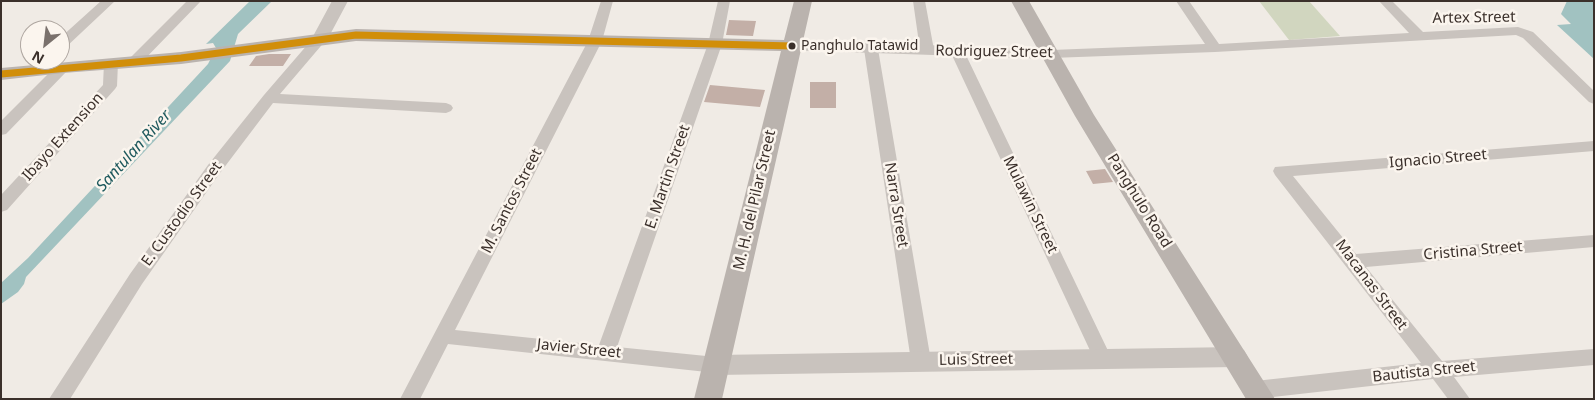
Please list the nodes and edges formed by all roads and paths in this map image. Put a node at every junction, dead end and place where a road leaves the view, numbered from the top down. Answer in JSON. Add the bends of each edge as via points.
{"nodes":[{"id":1,"x":109,"y":1,"type":"edge"},
{"id":2,"x":195,"y":1,"type":"edge"},
{"id":3,"x":340,"y":1,"type":"edge"},
{"id":4,"x":607,"y":1,"type":"edge"},
{"id":5,"x":724,"y":1,"type":"edge"},
{"id":6,"x":802,"y":1,"type":"edge"},
{"id":7,"x":919,"y":1,"type":"edge"},
{"id":8,"x":1020,"y":1,"type":"edge"},
{"id":9,"x":1182,"y":1,"type":"edge"},
{"id":10,"x":1385,"y":1,"type":"edge"},
{"id":11,"x":70,"y":36,"type":"edge"},
{"id":12,"x":1418,"y":36,"type":"junction"},
{"id":13,"x":319,"y":40,"type":"junction"},
{"id":14,"x":595,"y":42,"type":"junction"},
{"id":15,"x":715,"y":44,"type":"junction"},
{"id":16,"x":792,"y":46,"type":"junction"},
{"id":17,"x":1214,"y":48,"type":"junction"},
{"id":18,"x":871,"y":49,"type":"junction"},
{"id":19,"x":927,"y":50,"type":"junction"},
{"id":20,"x":956,"y":51,"type":"junction"},
{"id":21,"x":1051,"y":54,"type":"junction"},
{"id":22,"x":135,"y":62,"type":"junction"},
{"id":23,"x":111,"y":63,"type":"junction"},
{"id":24,"x":70,"y":66,"type":"edge"},
{"id":25,"x":20,"y":69,"type":"edge"},
{"id":26,"x":59,"y":70,"type":"edge"},
{"id":27,"x":1,"y":74,"type":"edge"},
{"id":28,"x":269,"y":98,"type":"junction"},
{"id":29,"x":1594,"y":99,"type":"edge"},
{"id":30,"x":446,"y":108,"type":"dead end"},
{"id":31,"x":1,"y":130,"type":"edge"},
{"id":32,"x":1594,"y":146,"type":"edge"},
{"id":33,"x":1282,"y":171,"type":"joint"},
{"id":34,"x":1,"y":206,"type":"edge"},
{"id":35,"x":1594,"y":241,"type":"edge"},
{"id":36,"x":1353,"y":261,"type":"junction"},
{"id":37,"x":442,"y":336,"type":"junction"},
{"id":38,"x":606,"y":352,"type":"junction"},
{"id":39,"x":1236,"y":357,"type":"junction"},
{"id":40,"x":1594,"y":357,"type":"edge"},
{"id":41,"x":1103,"y":359,"type":"junction"},
{"id":42,"x":921,"y":361,"type":"junction"},
{"id":43,"x":716,"y":365,"type":"junction"},
{"id":44,"x":1436,"y":370,"type":"junction"},
{"id":45,"x":1258,"y":394,"type":"edge"},
{"id":46,"x":59,"y":399,"type":"edge"},
{"id":47,"x":410,"y":399,"type":"edge"},
{"id":48,"x":708,"y":399,"type":"edge"},
{"id":49,"x":1460,"y":399,"type":"edge"}],
"edges":[{"from":1,"to":11,"type":"street"},
{"from":2,"to":22,"type":"street"},
{"from":3,"to":13,"type":"street"},
{"from":4,"to":14,"type":"street","name":"M. Santos Street"},
{"from":5,"to":15,"type":"street","name":"E. Martin Street"},
{"from":6,"to":16,"type":"main road","name":"M. H. del Pilar Street"},
{"from":7,"to":19,"type":"street"},
{"from":8,"to":21,"type":"main road","name":"Panghulo Road"},
{"from":9,"to":17,"type":"street"},
{"from":10,"to":12,"type":"street"},
{"from":12,"to":17,"type":"street","name":"Rodriguez Street"},
{"from":12,"to":29,"type":"street","name":"Artex Street","via":[[1518,31],[1528,36]]},
{"from":13,"to":14,"type":"main road","name":"Rodriguez Street","via":[[356,35]]},
{"from":13,"to":22,"type":"main road","name":"Rodriguez Street"},
{"from":13,"to":28,"type":"street","name":"E. Custodio Street"},
{"from":14,"to":15,"type":"main road","name":"Rodriguez Street"},
{"from":14,"to":37,"type":"street","name":"M. Santos Street"},
{"from":15,"to":16,"type":"main road","name":"Rodriguez Street"},
{"from":15,"to":38,"type":"street","name":"E. Martin Street"},
{"from":16,"to":18,"type":"street","name":"Rodriguez Street"},
{"from":16,"to":43,"type":"main road","name":"M. H. del Pilar Street"},
{"from":17,"to":21,"type":"street","name":"Rodriguez Street"},
{"from":18,"to":19,"type":"street","name":"Rodriguez Street"},
{"from":18,"to":42,"type":"street","name":"Narra Street"},
{"from":19,"to":20,"type":"street","name":"Rodriguez Street"},
{"from":20,"to":21,"type":"street","name":"Rodriguez Street"},
{"from":20,"to":41,"type":"street","name":"Mulawin Street"},
{"from":21,"to":39,"type":"main road","name":"Panghulo Road","via":[[1085,116]]},
{"from":22,"to":23,"type":"main road","name":"Rodriguez Street"},
{"from":23,"to":24,"type":"main road","name":"Rodriguez Street"},
{"from":23,"to":34,"type":"street","name":"Ibayo Extension","via":[[110,86]]},
{"from":25,"to":27,"type":"main road","name":"Rodriguez Street"},
{"from":26,"to":31,"type":"street"},
{"from":28,"to":30,"type":"street"},
{"from":28,"to":46,"type":"street","name":"E. Custodio Street","via":[[136,279]]},
{"from":32,"to":33,"type":"street","name":"Ignacio Street"},
{"from":33,"to":36,"type":"street","name":"Macanas Street"},
{"from":35,"to":36,"type":"street","name":"Cristina Street"},
{"from":36,"to":44,"type":"street","name":"Macanas Street"},
{"from":37,"to":38,"type":"street","name":"Javier Street"},
{"from":37,"to":47,"type":"street","name":"M. Santos Street"},
{"from":38,"to":43,"type":"street","name":"Javier Street"},
{"from":39,"to":41,"type":"street","name":"Luis Street"},
{"from":39,"to":45,"type":"main road","name":"Panghulo Road"},
{"from":40,"to":44,"type":"street","name":"Bautista Street"},
{"from":41,"to":42,"type":"street","name":"Luis Street"},
{"from":42,"to":43,"type":"street","name":"Luis Street"},
{"from":43,"to":48,"type":"main road","name":"M. H. del Pilar Street"},
{"from":44,"to":45,"type":"street","name":"Bautista Street"},
{"from":44,"to":49,"type":"street","name":"Macanas Street"}]}
